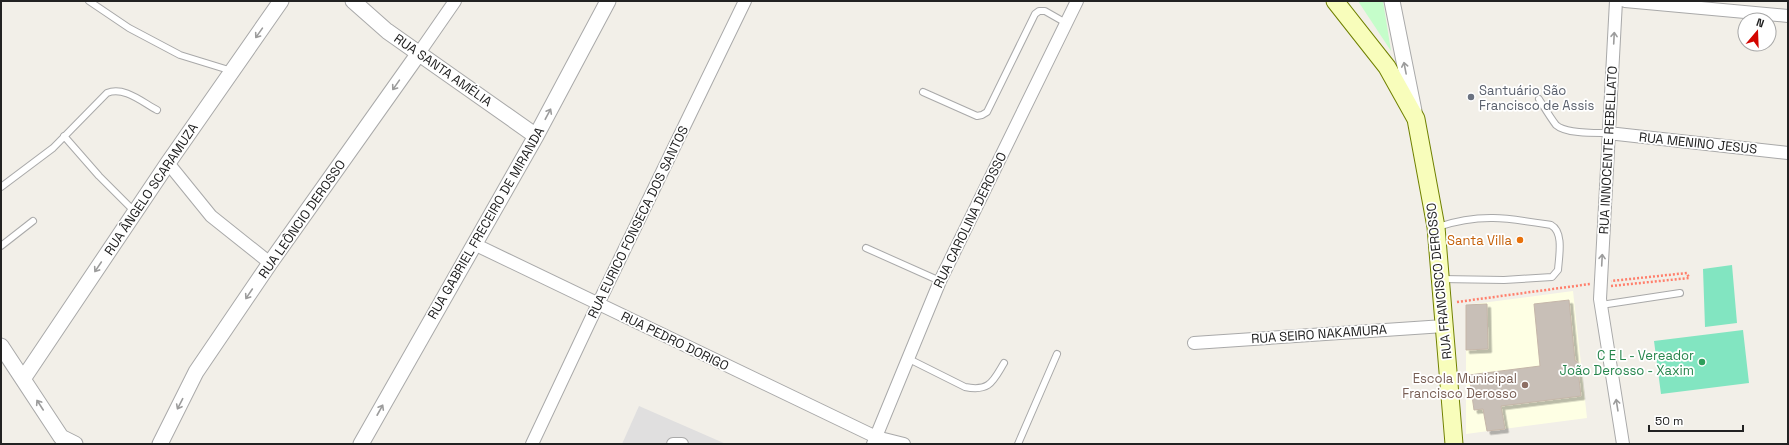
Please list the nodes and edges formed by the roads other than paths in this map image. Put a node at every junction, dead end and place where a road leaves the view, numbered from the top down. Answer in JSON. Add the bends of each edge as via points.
{"nodes":[{"id":1,"x":89,"y":1,"type":"edge"},
{"id":2,"x":281,"y":1,"type":"edge"},
{"id":3,"x":352,"y":1,"type":"edge"},
{"id":4,"x":455,"y":1,"type":"edge"},
{"id":5,"x":608,"y":1,"type":"edge"},
{"id":6,"x":745,"y":1,"type":"edge"},
{"id":7,"x":1077,"y":1,"type":"edge"},
{"id":8,"x":1335,"y":1,"type":"edge"},
{"id":9,"x":1392,"y":1,"type":"edge"},
{"id":10,"x":1616,"y":1,"type":"edge"},
{"id":11,"x":1625,"y":1,"type":"edge"},
{"id":12,"x":1788,"y":16,"type":"edge"},
{"id":13,"x":1066,"y":23,"type":"junction"},
{"id":14,"x":419,"y":53,"type":"junction"},
{"id":15,"x":232,"y":71,"type":"junction"},
{"id":16,"x":923,"y":92,"type":"dead end"},
{"id":17,"x":1539,"y":99,"type":"dead end"},
{"id":18,"x":157,"y":110,"type":"dead end"},
{"id":19,"x":1416,"y":120,"type":"junction"},
{"id":20,"x":1608,"y":133,"type":"junction"},
{"id":21,"x":64,"y":136,"type":"junction"},
{"id":22,"x":536,"y":136,"type":"junction"},
{"id":23,"x":1788,"y":153,"type":"edge"},
{"id":24,"x":168,"y":163,"type":"junction"},
{"id":25,"x":1,"y":187,"type":"edge"},
{"id":26,"x":135,"y":212,"type":"junction"},
{"id":27,"x":33,"y":221,"type":"dead end"},
{"id":28,"x":1436,"y":227,"type":"junction"},
{"id":29,"x":474,"y":244,"type":"junction"},
{"id":30,"x":1,"y":246,"type":"edge"},
{"id":31,"x":866,"y":248,"type":"dead end"},
{"id":32,"x":270,"y":264,"type":"junction"},
{"id":33,"x":1440,"y":279,"type":"junction"},
{"id":34,"x":940,"y":281,"type":"junction"},
{"id":35,"x":1680,"y":293,"type":"dead end"},
{"id":36,"x":1601,"y":302,"type":"junction"},
{"id":37,"x":598,"y":304,"type":"junction"},
{"id":38,"x":1444,"y":326,"type":"junction"},
{"id":39,"x":1194,"y":343,"type":"dead end"},
{"id":40,"x":1,"y":346,"type":"edge"},
{"id":41,"x":1057,"y":354,"type":"dead end"},
{"id":42,"x":907,"y":358,"type":"junction"},
{"id":43,"x":1004,"y":363,"type":"dead end"},
{"id":44,"x":23,"y":379,"type":"junction"},
{"id":45,"x":56,"y":441,"type":"edge"},
{"id":46,"x":874,"y":441,"type":"edge"},
{"id":47,"x":75,"y":444,"type":"edge"},
{"id":48,"x":160,"y":444,"type":"edge"},
{"id":49,"x":361,"y":444,"type":"edge"},
{"id":50,"x":532,"y":444,"type":"edge"},
{"id":51,"x":673,"y":444,"type":"edge"},
{"id":52,"x":682,"y":444,"type":"edge"},
{"id":53,"x":904,"y":444,"type":"edge"},
{"id":54,"x":1018,"y":444,"type":"edge"},
{"id":55,"x":1454,"y":444,"type":"edge"},
{"id":56,"x":1623,"y":444,"type":"edge"}],
"edges":[{"from":1,"to":15,"type":"lane","via":[[129,28],[180,55]]},
{"from":2,"to":15,"type":"street","name":"RUA ÂNGELO SCARAMUZA","one_way":true},
{"from":3,"to":14,"type":"street","name":"RUA SANTA AMÉLIA","via":[[387,31]]},
{"from":4,"to":14,"type":"street","name":"RUA LEÔNCIO DEROSSO"},
{"from":22,"to":5,"type":"street","name":"RUA GABRIEL FRECEIRO DE MIRANDA","one_way":true},
{"from":6,"to":37,"type":"street","name":"RUA EURICO FONSECA DOS SANTOS"},
{"from":7,"to":13,"type":"street","name":"RUA CAROLINA DEROSSO"},
{"from":8,"to":19,"type":"main road","name":"RUA FRANCISCO DEROSSO","via":[[1387,67]]},
{"from":19,"to":9,"type":"street","one_way":true},
{"from":20,"to":10,"type":"street","name":"RUA INNOCENTE REBELLATO","one_way":true},
{"from":11,"to":12,"type":"street"},
{"from":13,"to":16,"type":"lane","via":[[1045,11],[1035,14],[987,112],[982,116],[976,116]]},
{"from":13,"to":34,"type":"street","name":"RUA CAROLINA DEROSSO"},
{"from":14,"to":22,"type":"street","name":"RUA SANTA AMÉLIA"},
{"from":14,"to":32,"type":"street","name":"RUA LEÔNCIO DEROSSO","one_way":true},
{"from":15,"to":24,"type":"street","name":"RUA ÂNGELO SCARAMUZA"},
{"from":17,"to":20,"type":"lane","via":[[1557,125],[1564,129]]},
{"from":18,"to":21,"type":"lane","via":[[114,90],[107,93]]},
{"from":19,"to":28,"type":"main road","name":"RUA FRANCISCO DEROSSO"},
{"from":20,"to":23,"type":"street","name":"RUA MENINO JESUS"},
{"from":36,"to":20,"type":"street","name":"RUA INNOCENTE REBELLATO","one_way":true},
{"from":21,"to":25,"type":"lane"},
{"from":21,"to":26,"type":"lane"},
{"from":22,"to":29,"type":"street","name":"RUA GABRIEL FRECEIRO DE MIRANDA"},
{"from":24,"to":26,"type":"street","name":"RUA ÂNGELO SCARAMUZA"},
{"from":24,"to":32,"type":"street","via":[[210,216]]},
{"from":26,"to":44,"type":"street","name":"RUA ÂNGELO SCARAMUZA","one_way":true},
{"from":27,"to":30,"type":"lane"},
{"from":28,"to":33,"type":"main road","name":"RUA FRANCISCO DEROSSO"},
{"from":28,"to":33,"type":"lane","via":[[1457,220],[1504,217],[1551,225],[1559,233],[1558,270],[1552,277],[1504,280]]},
{"from":29,"to":37,"type":"street","name":"RUA PEDRO DORIGO"},
{"from":49,"to":29,"type":"street","name":"RUA GABRIEL FRECEIRO DE MIRANDA","one_way":true},
{"from":31,"to":34,"type":"lane"},
{"from":32,"to":48,"type":"street","name":"RUA LEÔNCIO DEROSSO","one_way":true,"via":[[196,372]]},
{"from":33,"to":38,"type":"main road","name":"RUA FRANCISCO DEROSSO"},
{"from":34,"to":42,"type":"street","name":"RUA CAROLINA DEROSSO"},
{"from":35,"to":36,"type":"lane"},
{"from":56,"to":36,"type":"street","name":"RUA INNOCENTE REBELLATO","one_way":true},
{"from":37,"to":46,"type":"street","name":"RUA PEDRO DORIGO"},
{"from":37,"to":50,"type":"street","name":"RUA EURICO FONSECA DOS SANTOS"},
{"from":38,"to":39,"type":"street","name":"RUA SEIRO NAKAMURA"},
{"from":38,"to":55,"type":"main road","name":"RUA FRANCISCO DEROSSO"},
{"from":40,"to":44,"type":"street"},
{"from":41,"to":54,"type":"lane"},
{"from":42,"to":43,"type":"lane","via":[[973,389],[986,388],[991,384]]},
{"from":42,"to":46,"type":"street","name":"RUA CAROLINA DEROSSO"},
{"from":45,"to":44,"type":"street","one_way":true},
{"from":45,"to":47,"type":"street"},
{"from":46,"to":53,"type":"street","name":"RUA PEDRO DORIGO"},
{"from":51,"to":52,"type":"street"}]}
